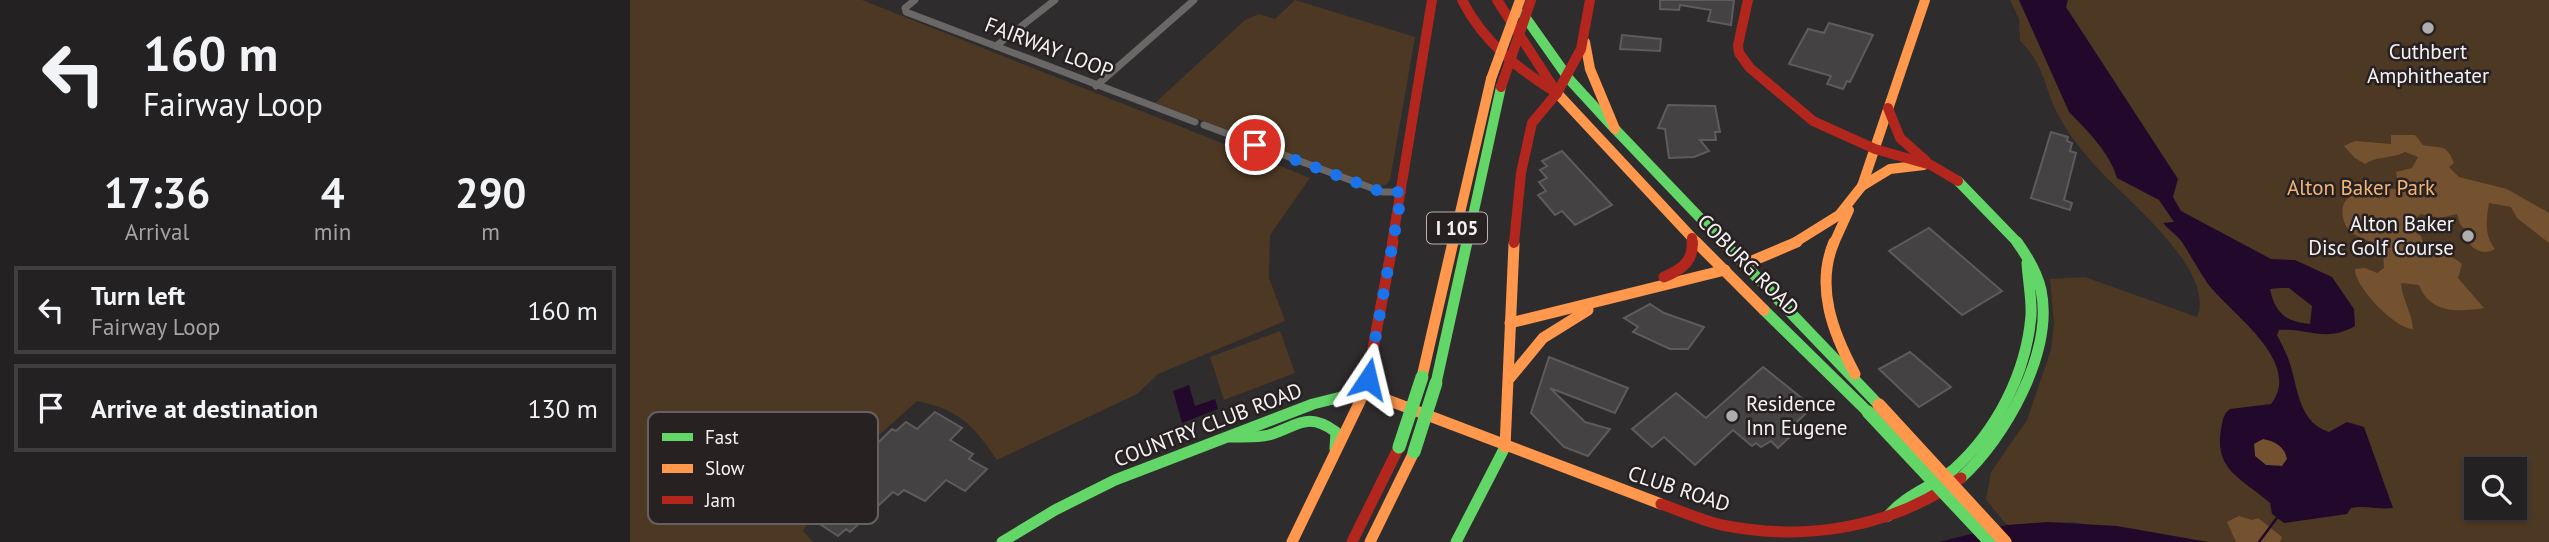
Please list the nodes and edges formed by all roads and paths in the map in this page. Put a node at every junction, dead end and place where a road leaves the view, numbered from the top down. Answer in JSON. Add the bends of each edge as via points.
{"nodes":[{"id":1,"x":915,"y":0,"type":"edge"},
{"id":2,"x":1055,"y":0,"type":"edge"},
{"id":3,"x":1194,"y":0,"type":"edge"},
{"id":4,"x":1432,"y":0,"type":"edge"},
{"id":5,"x":1461,"y":0,"type":"edge"},
{"id":6,"x":1497,"y":0,"type":"edge"},
{"id":7,"x":1514,"y":0,"type":"edge"},
{"id":8,"x":1520,"y":0,"type":"edge"},
{"id":9,"x":1531,"y":0,"type":"edge"},
{"id":10,"x":1590,"y":0,"type":"edge"},
{"id":11,"x":1748,"y":0,"type":"edge"},
{"id":12,"x":1925,"y":0,"type":"edge"},
{"id":13,"x":996,"y":46,"type":"junction"},
{"id":14,"x":1585,"y":51,"type":"junction"},
{"id":15,"x":1569,"y":79,"type":"junction"},
{"id":16,"x":1496,"y":83,"type":"junction"},
{"id":17,"x":1096,"y":86,"type":"junction"},
{"id":18,"x":1557,"y":93,"type":"junction"},
{"id":19,"x":1888,"y":108,"type":"junction"},
{"id":20,"x":1195,"y":122,"type":"dead end"},
{"id":21,"x":1204,"y":125,"type":"dead end"},
{"id":22,"x":1615,"y":129,"type":"junction"},
{"id":23,"x":1875,"y":149,"type":"junction"},
{"id":24,"x":1931,"y":165,"type":"junction"},
{"id":25,"x":1862,"y":186,"type":"junction"},
{"id":26,"x":1402,"y":192,"type":"junction"},
{"id":27,"x":1849,"y":210,"type":"junction"},
{"id":28,"x":1692,"y":238,"type":"junction"},
{"id":29,"x":1745,"y":264,"type":"junction"},
{"id":30,"x":1724,"y":270,"type":"junction"},
{"id":31,"x":1644,"y":288,"type":"junction"},
{"id":32,"x":1746,"y":292,"type":"junction"},
{"id":33,"x":1606,"y":302,"type":"junction"},
{"id":34,"x":1510,"y":323,"type":"junction"},
{"id":35,"x":1509,"y":380,"type":"junction"},
{"id":36,"x":1863,"y":386,"type":"junction"},
{"id":37,"x":1366,"y":391,"type":"junction"},
{"id":38,"x":1873,"y":409,"type":"junction"},
{"id":39,"x":1230,"y":437,"type":"junction"},
{"id":40,"x":1505,"y":447,"type":"junction"},
{"id":41,"x":1335,"y":454,"type":"junction"},
{"id":42,"x":1003,"y":542,"type":"edge"},
{"id":43,"x":1292,"y":542,"type":"edge"},
{"id":44,"x":1352,"y":542,"type":"edge"},
{"id":45,"x":1370,"y":542,"type":"edge"},
{"id":46,"x":1456,"y":542,"type":"edge"},
{"id":47,"x":1990,"y":542,"type":"edge"},
{"id":48,"x":2006,"y":542,"type":"edge"}],
"edges":[{"from":1,"to":13,"type":"street","name":"FAIRWAY LOOP","via":[[906,12]]},
{"from":2,"to":13,"type":"street"},
{"from":3,"to":17,"type":"street"},
{"from":4,"to":26,"type":"main road"},
{"from":5,"to":18,"type":"main road","via":[[1472,23],[1487,39]]},
{"from":6,"to":18,"type":"main road","name":"COBURG ROAD"},
{"from":7,"to":15,"type":"main road","name":"COBURG ROAD"},
{"from":8,"to":16,"type":"main road","number":"I 105","bridge":true},
{"from":9,"to":16,"type":"main road","number":"I 105","bridge":true},
{"from":10,"to":14,"type":"main road"},
{"from":11,"to":23,"type":"main road","name":"CLUB ROAD","via":[[1738,45],[1744,61],[1812,121]]},
{"from":12,"to":19,"type":"main road"},
{"from":13,"to":17,"type":"street","name":"FAIRWAY LOOP"},
{"from":14,"to":15,"type":"main road"},
{"from":14,"to":22,"type":"main road"},
{"from":15,"to":18,"type":"main road"},
{"from":15,"to":22,"type":"main road","name":"COBURG ROAD"},
{"from":16,"to":44,"type":"main road","number":"I 105","bridge":true,"via":[[1422,377],[1399,447]]},
{"from":16,"to":45,"type":"main road","number":"I 105","bridge":true,"via":[[1436,383],[1414,452]]},
{"from":17,"to":20,"type":"street","name":"FAIRWAY LOOP"},
{"from":18,"to":28,"type":"main road","name":"COBURG ROAD"},
{"from":18,"to":34,"type":"main road","via":[[1537,113],[1527,136],[1515,216]]},
{"from":19,"to":23,"type":"main road"},
{"from":19,"to":24,"type":"main road","via":[[1899,138]]},
{"from":21,"to":26,"type":"street","via":[[1382,192]]},
{"from":22,"to":29,"type":"main road","name":"COBURG ROAD"},
{"from":23,"to":24,"type":"main road","name":"CLUB ROAD"},
{"from":23,"to":25,"type":"main road"},
{"from":24,"to":25,"type":"main road","via":[[1891,169]]},
{"from":24,"to":40,"type":"main road","name":"CLUB ROAD","via":[[1958,181],[1997,216],[2035,272],[2041,289],[2040,339],[2029,381],[2007,426],[1978,464],[1944,493],[1902,515],[1859,526],[1777,533],[1724,526]]},
{"from":25,"to":27,"type":"main road"},
{"from":26,"to":37,"type":"main road"},
{"from":27,"to":29,"type":"main road","via":[[1816,233]]},
{"from":27,"to":36,"type":"main road","via":[[1826,269],[1826,303],[1838,342]]},
{"from":28,"to":30,"type":"main road","name":"COBURG ROAD"},
{"from":28,"to":31,"type":"main road","via":[[1695,253],[1685,267]]},
{"from":29,"to":32,"type":"main road","via":[[1741,278]]},
{"from":29,"to":36,"type":"main road","name":"COBURG ROAD"},
{"from":30,"to":31,"type":"main road"},
{"from":30,"to":32,"type":"main road","name":"COBURG ROAD"},
{"from":31,"to":33,"type":"main road"},
{"from":32,"to":38,"type":"main road","name":"COBURG ROAD"},
{"from":33,"to":34,"type":"main road"},
{"from":33,"to":35,"type":"main road","via":[[1542,333],[1527,348]]},
{"from":34,"to":35,"type":"main road"},
{"from":35,"to":40,"type":"main road"},
{"from":36,"to":38,"type":"main road","name":"COBURG ROAD"},
{"from":37,"to":39,"type":"main road","name":"COUNTRY CLUB ROAD","via":[[1314,404]]},
{"from":37,"to":40,"type":"main road"},
{"from":37,"to":41,"type":"main road"},
{"from":38,"to":47,"type":"main road","name":"COBURG ROAD","bridge":true},
{"from":38,"to":48,"type":"main road","name":"COBURG ROAD","bridge":true},
{"from":39,"to":41,"type":"main road","via":[[1260,437],[1309,419],[1323,419],[1336,432]]},
{"from":39,"to":42,"type":"main road","name":"COUNTRY CLUB ROAD","via":[[1115,480]]},
{"from":40,"to":46,"type":"main road"},
{"from":41,"to":43,"type":"main road"}]}
